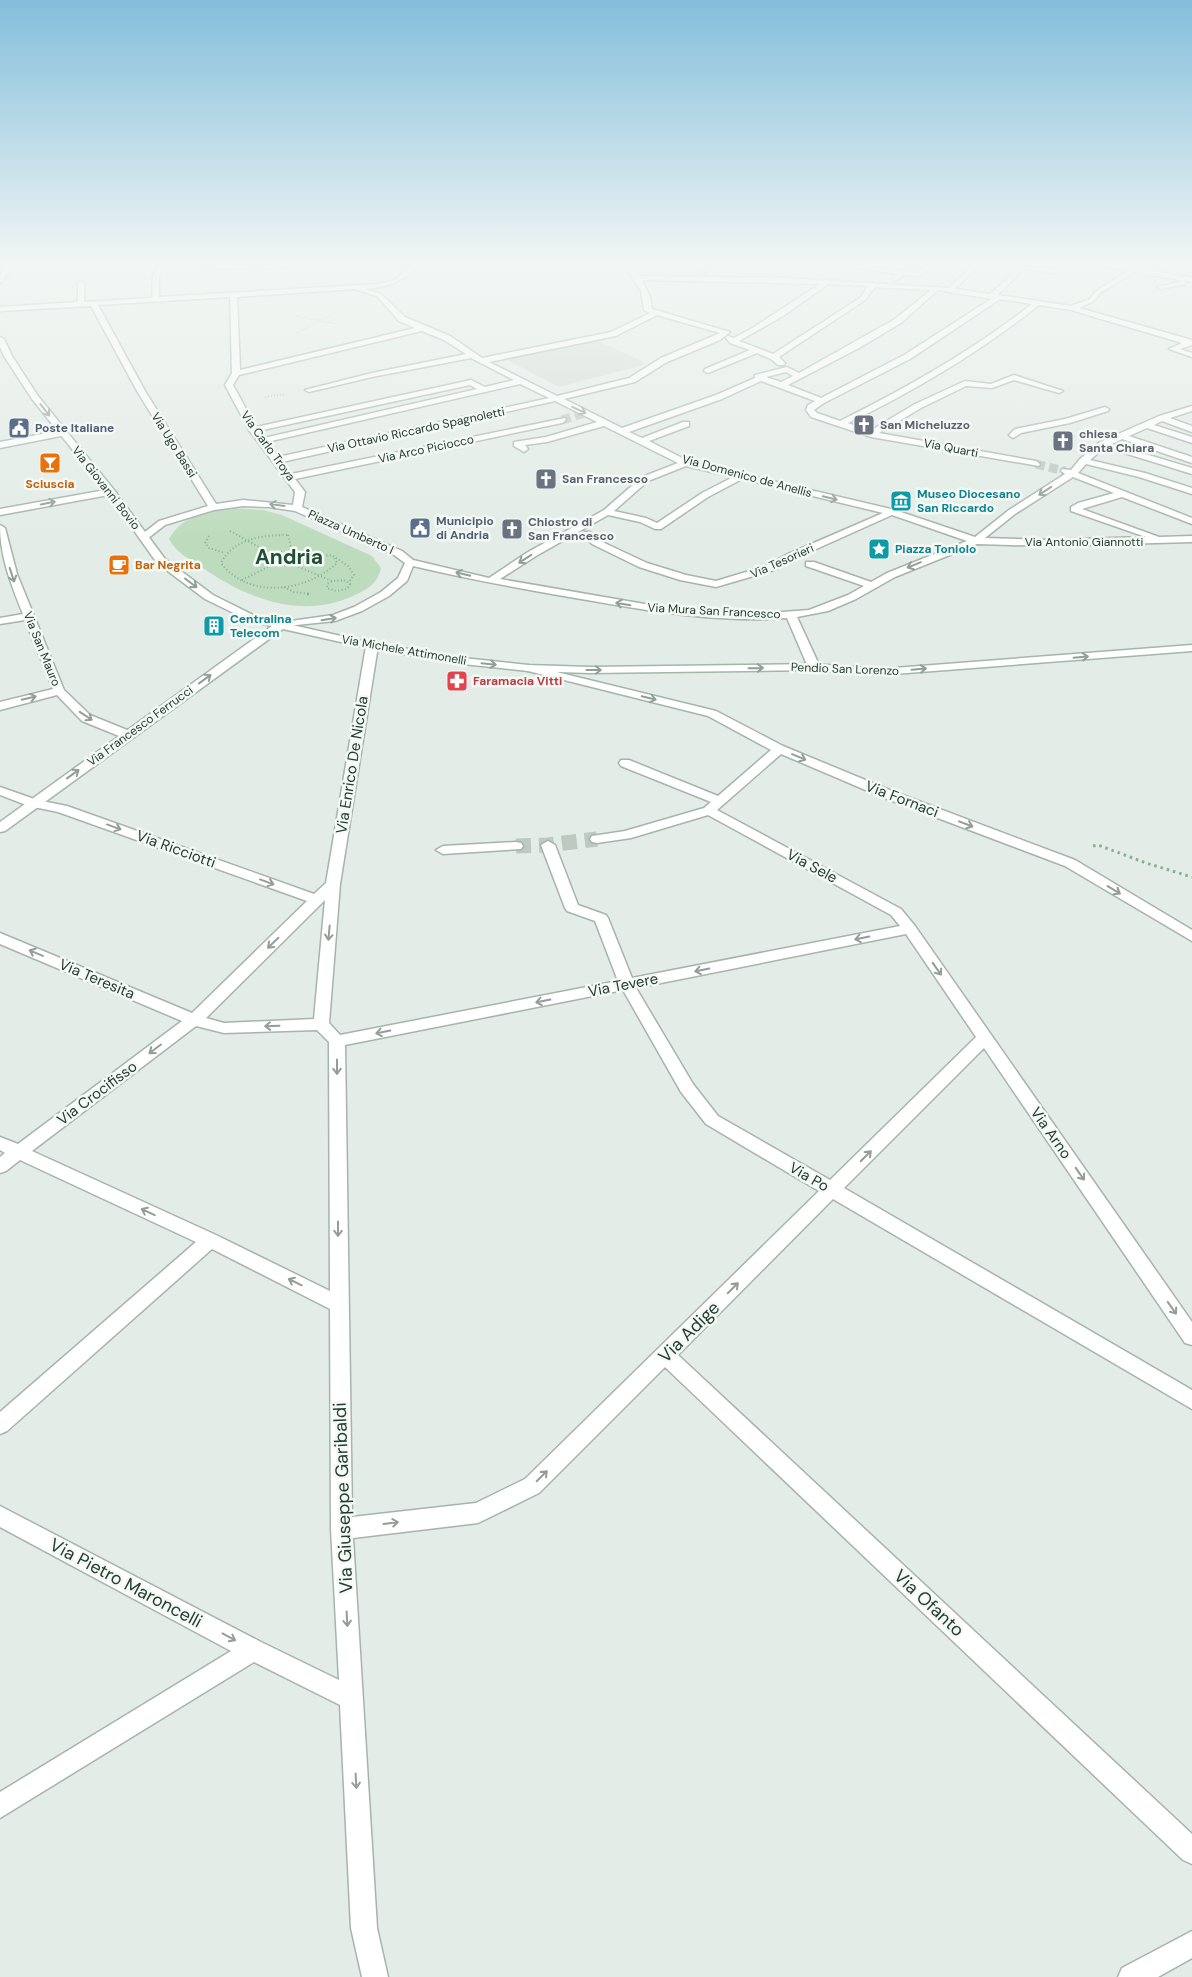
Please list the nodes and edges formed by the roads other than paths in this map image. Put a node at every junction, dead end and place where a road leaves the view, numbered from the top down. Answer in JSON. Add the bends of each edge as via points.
{"nodes":[{"id":1,"x":120,"y":353,"type":"edge"},
{"id":2,"x":235,"y":353,"type":"edge"},
{"id":3,"x":319,"y":353,"type":"edge"},
{"id":4,"x":470,"y":353,"type":"edge"},
{"id":5,"x":504,"y":353,"type":"edge"},
{"id":6,"x":681,"y":353,"type":"edge"},
{"id":7,"x":750,"y":353,"type":"edge"},
{"id":8,"x":765,"y":353,"type":"edge"},
{"id":9,"x":780,"y":353,"type":"edge"},
{"id":10,"x":842,"y":353,"type":"edge"},
{"id":11,"x":911,"y":353,"type":"edge"},
{"id":12,"x":969,"y":353,"type":"edge"},
{"id":13,"x":4,"y":357,"type":"edge"},
{"id":14,"x":774,"y":357,"type":"junction"},
{"id":15,"x":477,"y":358,"type":"junction"},
{"id":16,"x":787,"y":369,"type":"junction"},
{"id":17,"x":708,"y":371,"type":"dead end"},
{"id":18,"x":236,"y":373,"type":"junction"},
{"id":19,"x":798,"y":376,"type":"junction"},
{"id":20,"x":761,"y":378,"type":"junction"},
{"id":21,"x":521,"y":381,"type":"junction"},
{"id":22,"x":922,"y":383,"type":"junction"},
{"id":23,"x":782,"y":385,"type":"junction"},
{"id":24,"x":931,"y":386,"type":"dead end"},
{"id":25,"x":940,"y":388,"type":"dead end"},
{"id":26,"x":309,"y":390,"type":"road end"},
{"id":27,"x":484,"y":390,"type":"junction"},
{"id":28,"x":950,"y":391,"type":"junction"},
{"id":29,"x":1059,"y":392,"type":"dead end"},
{"id":30,"x":555,"y":399,"type":"junction"},
{"id":31,"x":821,"y":401,"type":"junction"},
{"id":32,"x":1192,"y":408,"type":"edge"},
{"id":33,"x":1105,"y":409,"type":"dead end"},
{"id":34,"x":1162,"y":418,"type":"junction"},
{"id":35,"x":562,"y":420,"type":"tunnel mouth"},
{"id":36,"x":605,"y":423,"type":"junction"},
{"id":37,"x":686,"y":424,"type":"dead end"},
{"id":38,"x":840,"y":424,"type":"junction"},
{"id":39,"x":1147,"y":425,"type":"junction"},
{"id":40,"x":1192,"y":429,"type":"edge"},
{"id":41,"x":253,"y":430,"type":"junction"},
{"id":42,"x":622,"y":431,"type":"junction"},
{"id":43,"x":63,"y":433,"type":"junction"},
{"id":44,"x":871,"y":434,"type":"junction"},
{"id":45,"x":1013,"y":435,"type":"dead end"},
{"id":46,"x":1120,"y":436,"type":"junction"},
{"id":47,"x":1192,"y":440,"type":"edge"},
{"id":48,"x":262,"y":441,"type":"junction"},
{"id":49,"x":642,"y":441,"type":"junction"},
{"id":50,"x":1103,"y":444,"type":"junction"},
{"id":51,"x":0,"y":445,"type":"edge"},
{"id":52,"x":524,"y":449,"type":"dead end"},
{"id":53,"x":1137,"y":454,"type":"junction"},
{"id":54,"x":1181,"y":456,"type":"junction"},
{"id":55,"x":277,"y":460,"type":"junction"},
{"id":56,"x":1192,"y":460,"type":"edge"},
{"id":57,"x":1083,"y":461,"type":"junction"},
{"id":58,"x":686,"y":463,"type":"junction"},
{"id":59,"x":1167,"y":463,"type":"junction"},
{"id":60,"x":1036,"y":464,"type":"tunnel mouth"},
{"id":61,"x":1126,"y":471,"type":"junction"},
{"id":62,"x":1192,"y":471,"type":"edge"},
{"id":63,"x":1069,"y":472,"type":"junction"},
{"id":64,"x":290,"y":477,"type":"junction"},
{"id":65,"x":740,"y":477,"type":"junction"},
{"id":66,"x":1192,"y":491,"type":"edge"},
{"id":67,"x":111,"y":492,"type":"junction"},
{"id":68,"x":1122,"y":494,"type":"junction"},
{"id":69,"x":213,"y":507,"type":"junction"},
{"id":70,"x":297,"y":508,"type":"junction"},
{"id":71,"x":0,"y":512,"type":"edge"},
{"id":72,"x":608,"y":512,"type":"junction"},
{"id":73,"x":892,"y":512,"type":"junction"},
{"id":74,"x":1192,"y":521,"type":"edge"},
{"id":75,"x":0,"y":528,"type":"edge"},
{"id":76,"x":587,"y":534,"type":"dead end"},
{"id":77,"x":144,"y":537,"type":"junction"},
{"id":78,"x":1192,"y":539,"type":"edge"},
{"id":79,"x":976,"y":541,"type":"junction"},
{"id":80,"x":1165,"y":541,"type":"junction"},
{"id":81,"x":410,"y":562,"type":"junction"},
{"id":82,"x":810,"y":564,"type":"dead end"},
{"id":83,"x":491,"y":581,"type":"junction"},
{"id":84,"x":870,"y":585,"type":"junction"},
{"id":85,"x":791,"y":615,"type":"junction"},
{"id":86,"x":28,"y":616,"type":"junction"},
{"id":87,"x":0,"y":621,"type":"edge"},
{"id":88,"x":281,"y":625,"type":"junction"},
{"id":89,"x":372,"y":646,"type":"junction"},
{"id":90,"x":1192,"y":648,"type":"edge"},
{"id":91,"x":814,"y":666,"type":"junction"},
{"id":92,"x":528,"y":668,"type":"junction"},
{"id":93,"x":59,"y":691,"type":"junction"},
{"id":94,"x":0,"y":706,"type":"edge"},
{"id":95,"x":128,"y":735,"type":"junction"},
{"id":96,"x":779,"y":749,"type":"junction"},
{"id":97,"x":625,"y":762,"type":"dead end"},
{"id":98,"x":0,"y":791,"type":"edge"},
{"id":99,"x":34,"y":803,"type":"junction"},
{"id":100,"x":714,"y":806,"type":"junction"},
{"id":101,"x":0,"y":828,"type":"edge"},
{"id":102,"x":598,"y":838,"type":"tunnel mouth"},
{"id":103,"x":548,"y":845,"type":"dead end"},
{"id":104,"x":516,"y":846,"type":"tunnel mouth"},
{"id":105,"x":443,"y":850,"type":"dead end"},
{"id":106,"x":333,"y":884,"type":"junction"},
{"id":107,"x":317,"y":900,"type":"junction"},
{"id":108,"x":910,"y":928,"type":"junction"},
{"id":109,"x":1192,"y":936,"type":"edge"},
{"id":110,"x":0,"y":938,"type":"edge"},
{"id":111,"x":627,"y":985,"type":"junction"},
{"id":112,"x":194,"y":1020,"type":"junction"},
{"id":113,"x":321,"y":1024,"type":"junction"},
{"id":114,"x":985,"y":1038,"type":"junction"},
{"id":115,"x":336,"y":1041,"type":"junction"},
{"id":116,"x":0,"y":1143,"type":"edge"},
{"id":117,"x":20,"y":1152,"type":"junction"},
{"id":118,"x":0,"y":1166,"type":"edge"},
{"id":119,"x":832,"y":1191,"type":"junction"},
{"id":120,"x":210,"y":1240,"type":"junction"},
{"id":121,"x":338,"y":1304,"type":"junction"},
{"id":122,"x":1192,"y":1337,"type":"edge"},
{"id":123,"x":665,"y":1355,"type":"junction"},
{"id":124,"x":1192,"y":1400,"type":"edge"},
{"id":125,"x":0,"y":1425,"type":"edge"},
{"id":126,"x":0,"y":1516,"type":"edge"},
{"id":127,"x":342,"y":1529,"type":"junction"},
{"id":128,"x":253,"y":1650,"type":"junction"},
{"id":129,"x":352,"y":1699,"type":"junction"},
{"id":130,"x":0,"y":1806,"type":"edge"},
{"id":131,"x":1192,"y":1851,"type":"edge"},
{"id":132,"x":1192,"y":1944,"type":"edge"},
{"id":133,"x":375,"y":1977,"type":"edge"},
{"id":134,"x":1131,"y":1977,"type":"edge"}],
"edges":[{"from":1,"to":69,"type":"street","name":"Via Ugo Bassi"},
{"from":2,"to":18,"type":"street"},
{"from":3,"to":18,"type":"street"},
{"from":4,"to":15,"type":"street","name":"Via Domenico de Anellis"},
{"from":5,"to":15,"type":"street"},
{"from":6,"to":30,"type":"street","name":"Via Ottavio Riccardo Spagnoletti","via":[[632,380]]},
{"from":7,"to":17,"type":"street"},
{"from":8,"to":14,"type":"street"},
{"from":9,"to":14,"type":"street"},
{"from":10,"to":19,"type":"street"},
{"from":11,"to":31,"type":"street"},
{"from":12,"to":22,"type":"street"},
{"from":13,"to":43,"type":"street","name":"Via Giovanni Bovio","one_way":true},
{"from":14,"to":16,"type":"street"},
{"from":15,"to":21,"type":"street","name":"Via Domenico de Anellis"},
{"from":15,"to":26,"type":"street","via":[[372,375]]},
{"from":16,"to":19,"type":"street"},
{"from":16,"to":20,"type":"street","via":[[758,377]]},
{"from":18,"to":41,"type":"street","name":"Via Carlo Troya","via":[[229,384]]},
{"from":19,"to":23,"type":"street"},
{"from":20,"to":23,"type":"street"},
{"from":20,"to":42,"type":"street","via":[[719,397]]},
{"from":21,"to":27,"type":"street"},
{"from":21,"to":30,"type":"street","name":"Via Domenico de Anellis"},
{"from":22,"to":24,"type":"street"},
{"from":22,"to":38,"type":"street"},
{"from":23,"to":31,"type":"street"},
{"from":25,"to":28,"type":"street"},
{"from":27,"to":41,"type":"street","via":[[471,382]]},
{"from":27,"to":48,"type":"street"},
{"from":28,"to":29,"type":"street","via":[[965,383],[992,386],[1014,377]]},
{"from":28,"to":44,"type":"street"},
{"from":30,"to":36,"type":"street","name":"Via Domenico de Anellis","one_way":true},
{"from":30,"to":55,"type":"street","name":"Via Ottavio Riccardo Spagnoletti"},
{"from":31,"to":38,"type":"street","name":"Via Quarti","via":[[810,410]]},
{"from":32,"to":34,"type":"street"},
{"from":33,"to":45,"type":"street"},
{"from":34,"to":39,"type":"street"},
{"from":34,"to":40,"type":"street"},
{"from":35,"to":64,"type":"street","name":"Via Arco Piciocco"},
{"from":36,"to":42,"type":"street","name":"Via Domenico de Anellis"},
{"from":36,"to":52,"type":"street","via":[[516,444]]},
{"from":37,"to":49,"type":"street"},
{"from":38,"to":44,"type":"street","name":"Via Quarti"},
{"from":39,"to":46,"type":"street"},
{"from":39,"to":47,"type":"street"},
{"from":41,"to":48,"type":"street","name":"Via Carlo Troya"},
{"from":42,"to":49,"type":"street","name":"Via Domenico de Anellis"},
{"from":43,"to":51,"type":"street"},
{"from":43,"to":67,"type":"street","name":"Via Giovanni Bovio"},
{"from":44,"to":60,"type":"street","name":"Via Quarti"},
{"from":46,"to":50,"type":"street"},
{"from":46,"to":54,"type":"street"},
{"from":48,"to":55,"type":"street","name":"Via Carlo Troya"},
{"from":49,"to":58,"type":"street","name":"Via Domenico de Anellis"},
{"from":50,"to":53,"type":"street"},
{"from":50,"to":57,"type":"street"},
{"from":53,"to":59,"type":"street"},
{"from":53,"to":61,"type":"street"},
{"from":54,"to":56,"type":"street"},
{"from":54,"to":59,"type":"street"},
{"from":55,"to":64,"type":"street","name":"Via Carlo Troya"},
{"from":57,"to":61,"type":"street"},
{"from":57,"to":63,"type":"street"},
{"from":58,"to":65,"type":"street","name":"Via Domenico de Anellis"},
{"from":58,"to":72,"type":"street","via":[[645,479]]},
{"from":59,"to":62,"type":"street"},
{"from":61,"to":66,"type":"street"},
{"from":63,"to":68,"type":"street"},
{"from":63,"to":79,"type":"street","one_way":true},
{"from":64,"to":70,"type":"street","name":"Via Carlo Troya","via":[[300,492]]},
{"from":65,"to":72,"type":"street","via":[[705,495],[658,527]]},
{"from":65,"to":73,"type":"street","name":"Via Domenico de Anellis","one_way":true},
{"from":71,"to":67,"type":"street","one_way":true},
{"from":67,"to":77,"type":"street","name":"Via Giovanni Bovio"},
{"from":68,"to":74,"type":"street"},
{"from":68,"to":80,"type":"street","via":[[1074,509]]},
{"from":70,"to":69,"type":"street","name":"Piazza Umberto I","one_way":true,"via":[[243,503]]},
{"from":69,"to":77,"type":"street","name":"Piazza Umberto I","via":[[162,523]]},
{"from":70,"to":81,"type":"street","name":"Piazza Umberto I","via":[[398,553]]},
{"from":72,"to":83,"type":"street","one_way":true},
{"from":73,"to":76,"type":"street","name":"Via Tesorieri","via":[[770,568],[716,584],[643,565],[595,542]]},
{"from":73,"to":79,"type":"street","name":"Via Domenico de Anellis"},
{"from":75,"to":86,"type":"street","name":"Via San Mauro","one_way":true,"via":[[12,574]]},
{"from":77,"to":88,"type":"street","name":"Via Giovanni Bovio","one_way":true,"via":[[161,561],[209,597],[254,618]]},
{"from":78,"to":80,"type":"street","name":"Via Antonio Giannotti"},
{"from":79,"to":80,"type":"street","name":"Via Antonio Giannotti"},
{"from":79,"to":84,"type":"street","name":"Via Mura San Francesco","one_way":true},
{"from":83,"to":81,"type":"street","name":"Via Mura San Francesco","one_way":true},
{"from":88,"to":81,"type":"street","name":"Piazza Umberto I","one_way":true,"via":[[335,618],[358,609],[385,594],[402,579]]},
{"from":82,"to":84,"type":"street"},
{"from":85,"to":83,"type":"street","name":"Via Mura San Francesco","one_way":true,"via":[[662,610]]},
{"from":84,"to":85,"type":"street","name":"Via Mura San Francesco","via":[[824,609]]},
{"from":85,"to":91,"type":"street"},
{"from":86,"to":87,"type":"street"},
{"from":86,"to":93,"type":"street","name":"Via San Mauro"},
{"from":88,"to":89,"type":"street","name":"Via Michele Attimonelli"},
{"from":95,"to":88,"type":"street","name":"Via Francesco Ferrucci","one_way":true},
{"from":89,"to":92,"type":"street","name":"Via Michele Attimonelli","one_way":true},
{"from":89,"to":106,"type":"street","name":"Via Enrico De Nicola"},
{"from":91,"to":90,"type":"street","name":"Pendio San Lorenzo","one_way":true,"via":[[881,672]]},
{"from":92,"to":91,"type":"street","name":"Pendio San Lorenzo","one_way":true},
{"from":92,"to":96,"type":"street","name":"Via Fornaci","one_way":true,"via":[[712,713]]},
{"from":94,"to":93,"type":"street","one_way":true},
{"from":93,"to":95,"type":"street","name":"Via San Mauro","one_way":true,"via":[[86,718]]},
{"from":99,"to":95,"type":"street","name":"Via Francesco Ferrucci","one_way":true},
{"from":96,"to":100,"type":"street"},
{"from":96,"to":109,"type":"street","name":"Via Fornaci","one_way":true,"via":[[887,794],[1070,863]]},
{"from":97,"to":100,"type":"street","name":"Via Sele"},
{"from":98,"to":99,"type":"street","name":"Via Ricciotti"},
{"from":99,"to":101,"type":"street","name":"Via Francesco Ferrucci"},
{"from":99,"to":107,"type":"street","name":"Via Ricciotti","one_way":true,"via":[[62,809]]},
{"from":100,"to":102,"type":"street","via":[[626,835]]},
{"from":100,"to":108,"type":"street","name":"Via Sele","via":[[896,912]]},
{"from":103,"to":111,"type":"street","name":"Via Po","via":[[572,908],[601,918]]},
{"from":104,"to":105,"type":"street"},
{"from":106,"to":107,"type":"street","name":"Via Crocifisso"},
{"from":106,"to":113,"type":"street","name":"Via Enrico De Nicola","one_way":true},
{"from":107,"to":112,"type":"street","name":"Via Crocifisso","one_way":true},
{"from":108,"to":111,"type":"street","name":"Via Tevere","one_way":true},
{"from":108,"to":114,"type":"street","name":"Via Arno","one_way":true},
{"from":112,"to":110,"type":"street","name":"Via Teresita","one_way":true},
{"from":111,"to":115,"type":"street","name":"Via Tevere","one_way":true},
{"from":111,"to":119,"type":"street","name":"Via Po","via":[[687,1088],[712,1120]]},
{"from":113,"to":112,"type":"street","name":"Via Teresita","one_way":true,"via":[[224,1028]]},
{"from":112,"to":117,"type":"street","name":"Via Crocifisso","one_way":true},
{"from":113,"to":115,"type":"street"},
{"from":119,"to":114,"type":"street","name":"Via Adige","one_way":true},
{"from":114,"to":122,"type":"street","name":"Via Arno","one_way":true},
{"from":115,"to":121,"type":"street","name":"Via Giuseppe Garibaldi","one_way":true},
{"from":116,"to":117,"type":"street"},
{"from":117,"to":118,"type":"street","name":"Via Crocifisso"},
{"from":120,"to":117,"type":"street","one_way":true},
{"from":123,"to":119,"type":"street","name":"Via Adige","one_way":true},
{"from":119,"to":124,"type":"street","name":"Via Po"},
{"from":121,"to":120,"type":"street","one_way":true},
{"from":120,"to":125,"type":"street"},
{"from":121,"to":127,"type":"street","name":"Via Giuseppe Garibaldi"},
{"from":127,"to":123,"type":"street","name":"Via Adige","one_way":true,"via":[[478,1513],[532,1486]]},
{"from":123,"to":131,"type":"street","name":"Via Ofanto"},
{"from":126,"to":128,"type":"street","name":"Via Pietro Maroncelli","one_way":true},
{"from":127,"to":129,"type":"street","name":"Via Giuseppe Garibaldi","one_way":true},
{"from":128,"to":129,"type":"street","name":"Via Pietro Maroncelli"},
{"from":128,"to":130,"type":"street"},
{"from":129,"to":133,"type":"street","name":"Via Giuseppe Garibaldi","one_way":true,"via":[[364,1928]]},
{"from":132,"to":134,"type":"street"}]}
